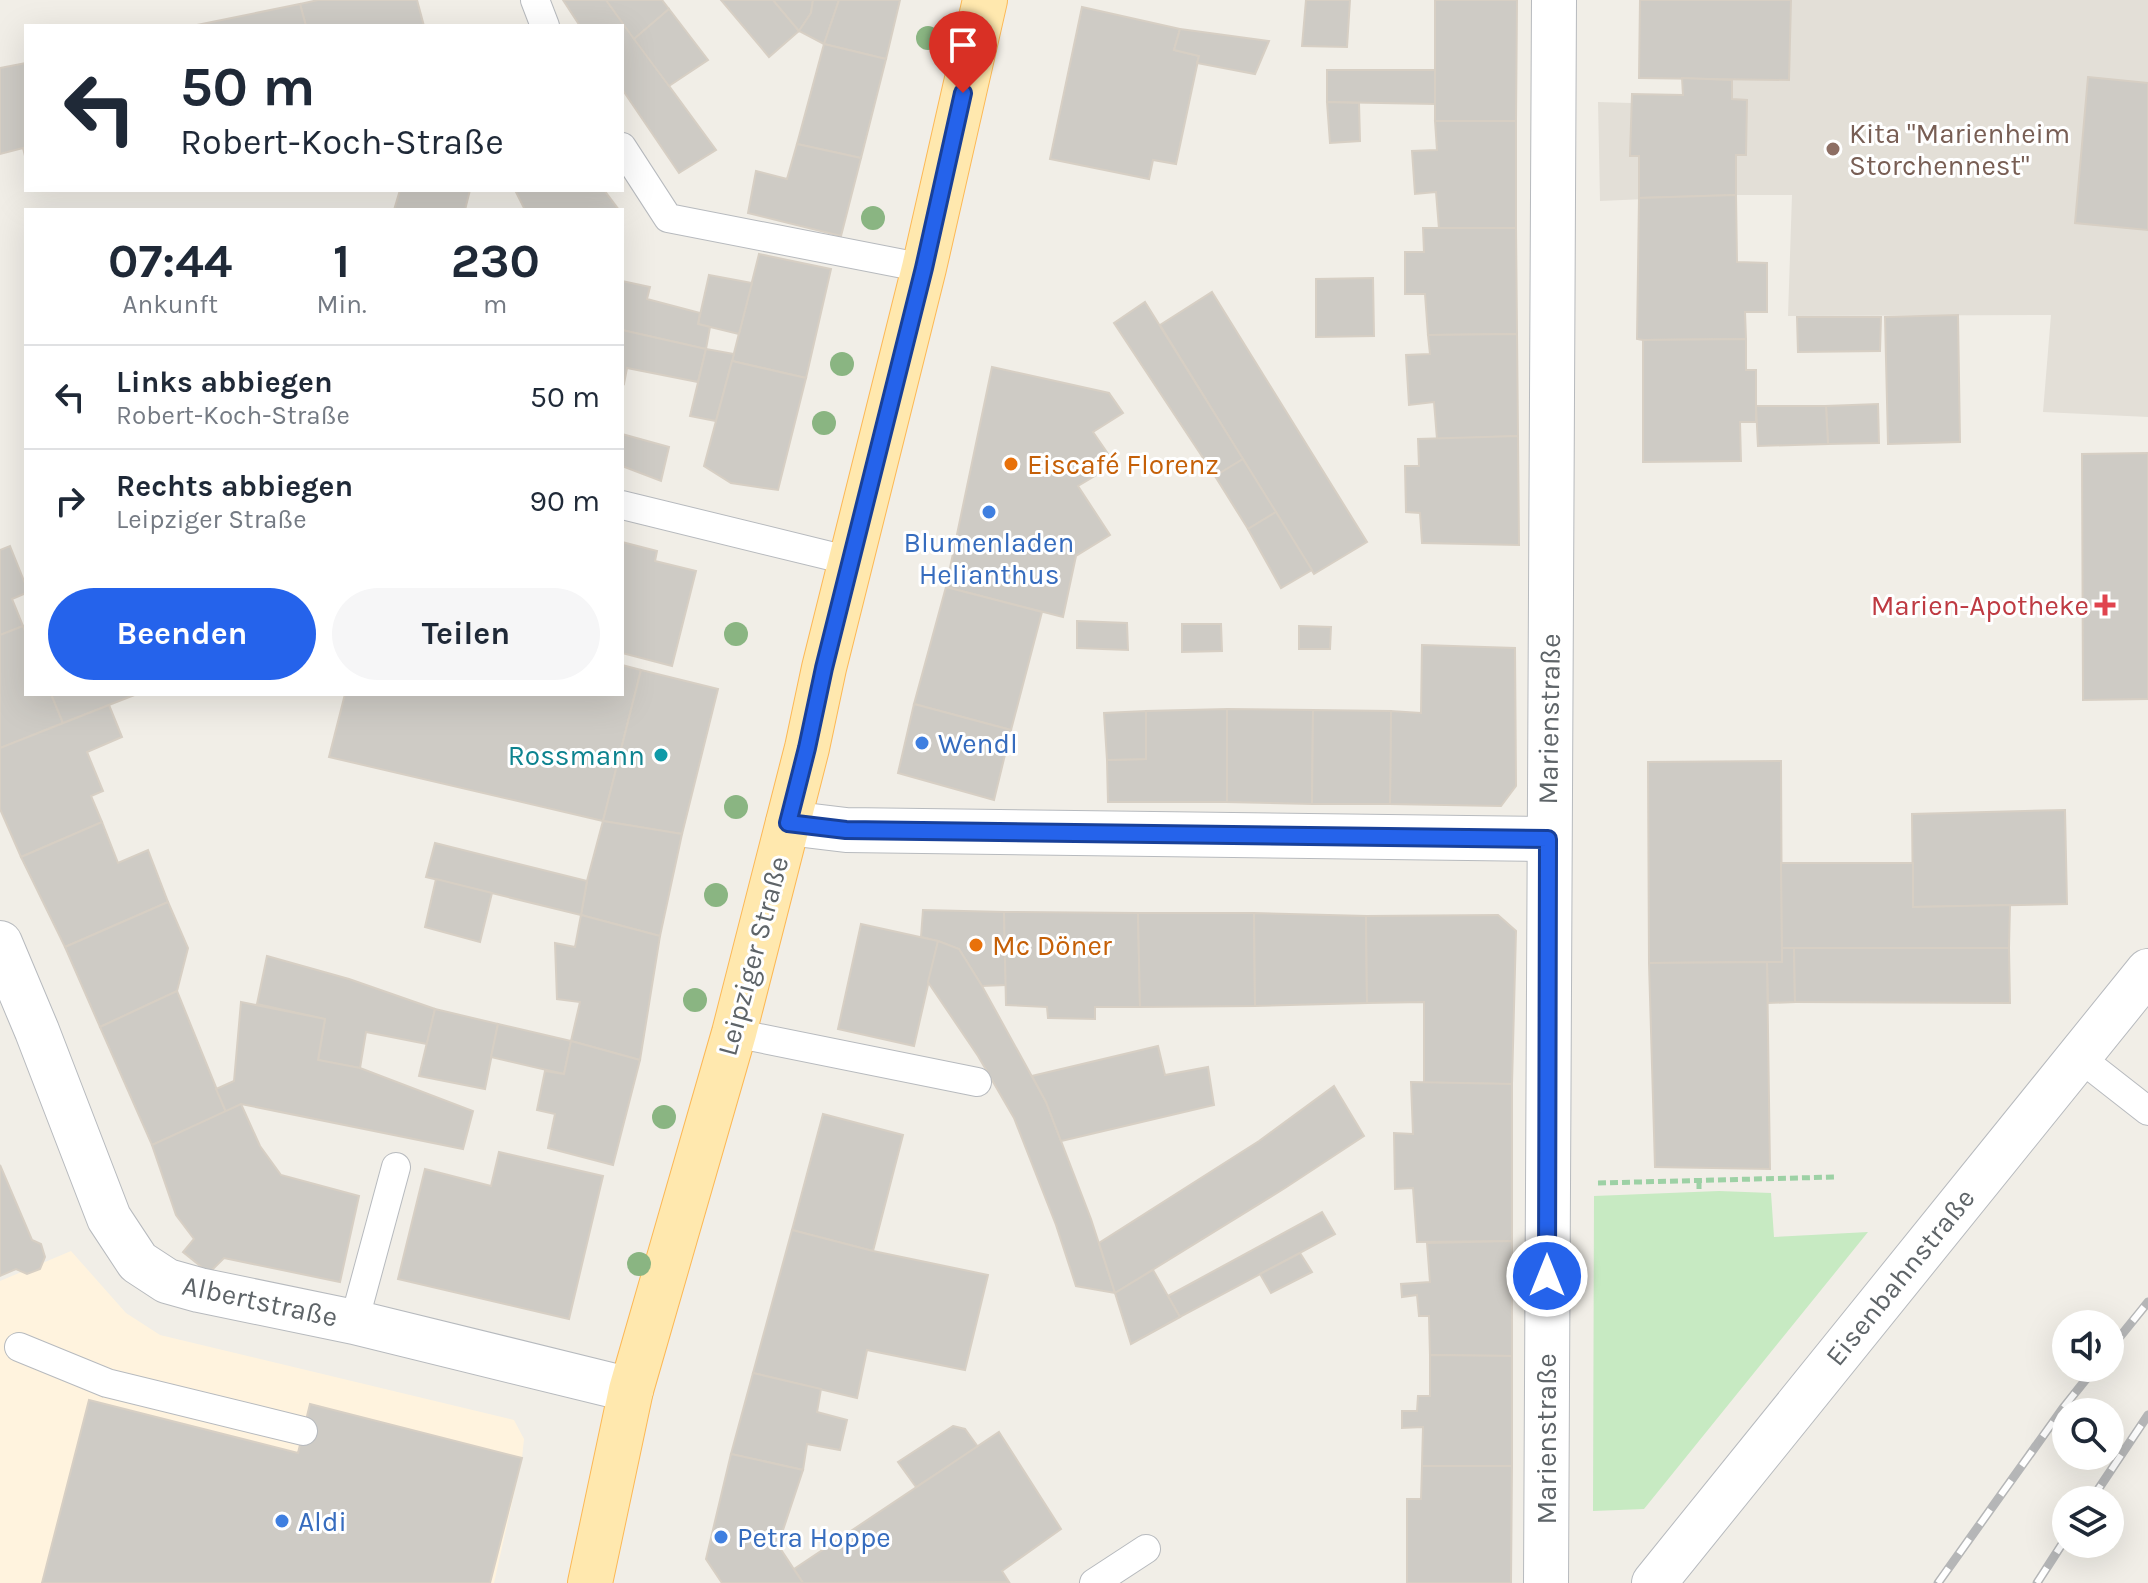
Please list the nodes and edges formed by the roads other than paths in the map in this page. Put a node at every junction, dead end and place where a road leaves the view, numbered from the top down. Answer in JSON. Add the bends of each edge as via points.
{"nodes":[{"id":1,"x":535,"y":0,"type":"edge"},
{"id":2,"x":985,"y":0,"type":"edge"},
{"id":3,"x":1554,"y":0,"type":"edge"},
{"id":4,"x":544,"y":24,"type":"edge"},
{"id":5,"x":624,"y":150,"type":"edge"},
{"id":6,"x":924,"y":268,"type":"junction"},
{"id":7,"x":624,"y":505,"type":"edge"},
{"id":8,"x":851,"y":561,"type":"junction"},
{"id":9,"x":788,"y":823,"type":"junction"},
{"id":10,"x":1548,"y":839,"type":"junction"},
{"id":11,"x":0,"y":943,"type":"edge"},
{"id":12,"x":2148,"y":971,"type":"edge"},
{"id":13,"x":734,"y":1033,"type":"junction"},
{"id":14,"x":2079,"y":1057,"type":"junction"},
{"id":15,"x":977,"y":1082,"type":"dead end"},
{"id":16,"x":2148,"y":1111,"type":"edge"},
{"id":17,"x":396,"y":1167,"type":"dead end"},
{"id":18,"x":354,"y":1322,"type":"junction"},
{"id":19,"x":19,"y":1347,"type":"dead end"},
{"id":20,"x":631,"y":1390,"type":"junction"},
{"id":21,"x":303,"y":1431,"type":"dead end"},
{"id":22,"x":1146,"y":1549,"type":"dead end"},
{"id":23,"x":1658,"y":1581,"type":"edge"},
{"id":24,"x":590,"y":1583,"type":"edge"},
{"id":25,"x":1094,"y":1583,"type":"edge"},
{"id":26,"x":1546,"y":1583,"type":"edge"}],
"edges":[{"from":1,"to":4,"type":"lane"},
{"from":2,"to":6,"type":"main road","name":"Leipziger Straße"},
{"from":3,"to":10,"type":"street","name":"Marienstraße"},
{"from":5,"to":6,"type":"lane","via":[[668,218]]},
{"from":6,"to":8,"type":"main road","name":"Leipziger Straße"},
{"from":7,"to":8,"type":"lane"},
{"from":8,"to":9,"type":"main road","name":"Leipziger Straße"},
{"from":9,"to":10,"type":"street","via":[[846,830]]},
{"from":9,"to":13,"type":"main road","name":"Leipziger Straße"},
{"from":10,"to":26,"type":"street","name":"Marienstraße"},
{"from":11,"to":18,"type":"street","name":"Albertstraße","via":[[109,1218],[138,1262],[167,1281]]},
{"from":12,"to":14,"type":"street","name":"Eisenbahnstraße"},
{"from":13,"to":15,"type":"lane"},
{"from":13,"to":20,"type":"main road","name":"Leipziger Straße"},
{"from":14,"to":16,"type":"lane"},
{"from":14,"to":23,"type":"street","name":"Eisenbahnstraße"},
{"from":17,"to":18,"type":"lane"},
{"from":18,"to":20,"type":"street","name":"Albertstraße"},
{"from":19,"to":21,"type":"lane","via":[[107,1383]]},
{"from":20,"to":24,"type":"main road","name":"Leipziger Straße"},
{"from":22,"to":25,"type":"lane"}]}
